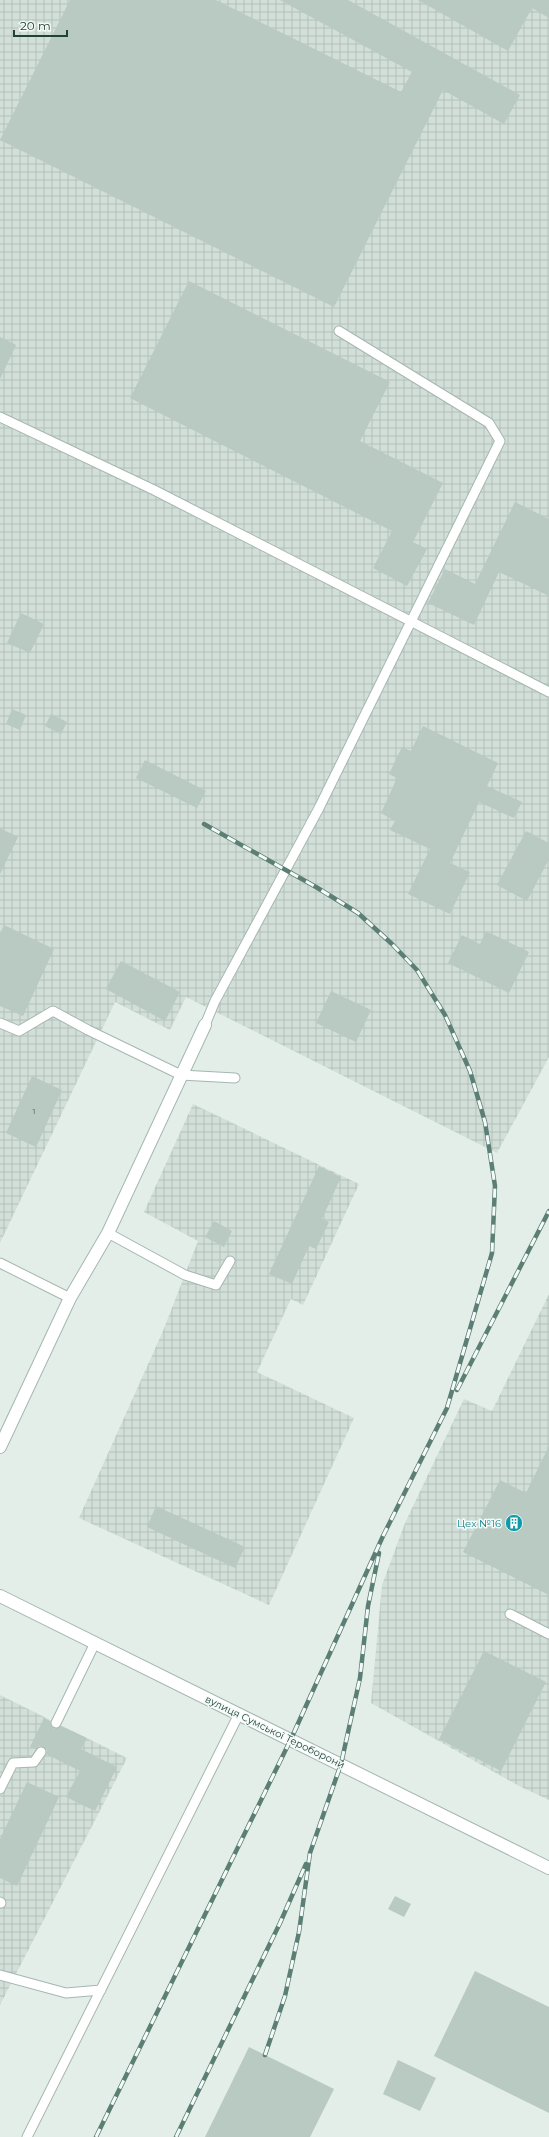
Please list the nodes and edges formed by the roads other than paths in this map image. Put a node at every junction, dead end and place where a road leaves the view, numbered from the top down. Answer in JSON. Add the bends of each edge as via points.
{"nodes":[{"id":1,"x":339,"y":332,"type":"dead end"},
{"id":2,"x":0,"y":416,"type":"edge"},
{"id":3,"x":410,"y":622,"type":"junction"},
{"id":4,"x":549,"y":692,"type":"edge"},
{"id":5,"x":0,"y":1023,"type":"edge"},
{"id":6,"x":205,"y":1025,"type":"joint"},
{"id":7,"x":181,"y":1075,"type":"junction"},
{"id":8,"x":235,"y":1078,"type":"dead end"},
{"id":9,"x":108,"y":1233,"type":"junction"},
{"id":10,"x":230,"y":1261,"type":"dead end"},
{"id":11,"x":0,"y":1263,"type":"edge"},
{"id":12,"x":70,"y":1298,"type":"junction"},
{"id":13,"x":0,"y":1446,"type":"edge"},
{"id":14,"x":0,"y":1596,"type":"edge"},
{"id":15,"x":510,"y":1614,"type":"dead end"},
{"id":16,"x":549,"y":1634,"type":"edge"},
{"id":17,"x":95,"y":1643,"type":"junction"},
{"id":18,"x":239,"y":1714,"type":"junction"},
{"id":19,"x":56,"y":1723,"type":"dead end"},
{"id":20,"x":41,"y":1752,"type":"dead end"},
{"id":21,"x":0,"y":1789,"type":"edge"},
{"id":22,"x":549,"y":1868,"type":"edge"},
{"id":23,"x":0,"y":1975,"type":"edge"},
{"id":24,"x":101,"y":1990,"type":"junction"},
{"id":25,"x":27,"y":2137,"type":"edge"}],
"edges":[{"from":1,"to":3,"type":"lane","via":[[489,423],[500,440]]},
{"from":2,"to":3,"type":"lane","via":[[154,490]]},
{"from":3,"to":4,"type":"lane"},
{"from":3,"to":6,"type":"lane","via":[[319,808],[214,1001]]},
{"from":5,"to":7,"type":"lane","via":[[19,1031],[53,1011]]},
{"from":6,"to":7,"type":"street"},
{"from":7,"to":8,"type":"lane"},
{"from":7,"to":9,"type":"street"},
{"from":9,"to":10,"type":"lane","via":[[185,1274],[216,1285]]},
{"from":9,"to":12,"type":"street"},
{"from":11,"to":12,"type":"lane"},
{"from":12,"to":13,"type":"street"},
{"from":14,"to":17,"type":"street","name":"вулиця Сумської Тероборони"},
{"from":15,"to":16,"type":"lane"},
{"from":17,"to":18,"type":"street","name":"вулиця Сумської Тероборони"},
{"from":17,"to":19,"type":"lane"},
{"from":18,"to":22,"type":"street","name":"вулиця Сумської Тероборони"},
{"from":18,"to":24,"type":"lane"},
{"from":20,"to":21,"type":"lane","via":[[34,1762],[13,1763]]},
{"from":23,"to":24,"type":"lane","via":[[66,1993]]},
{"from":24,"to":25,"type":"lane"}]}
